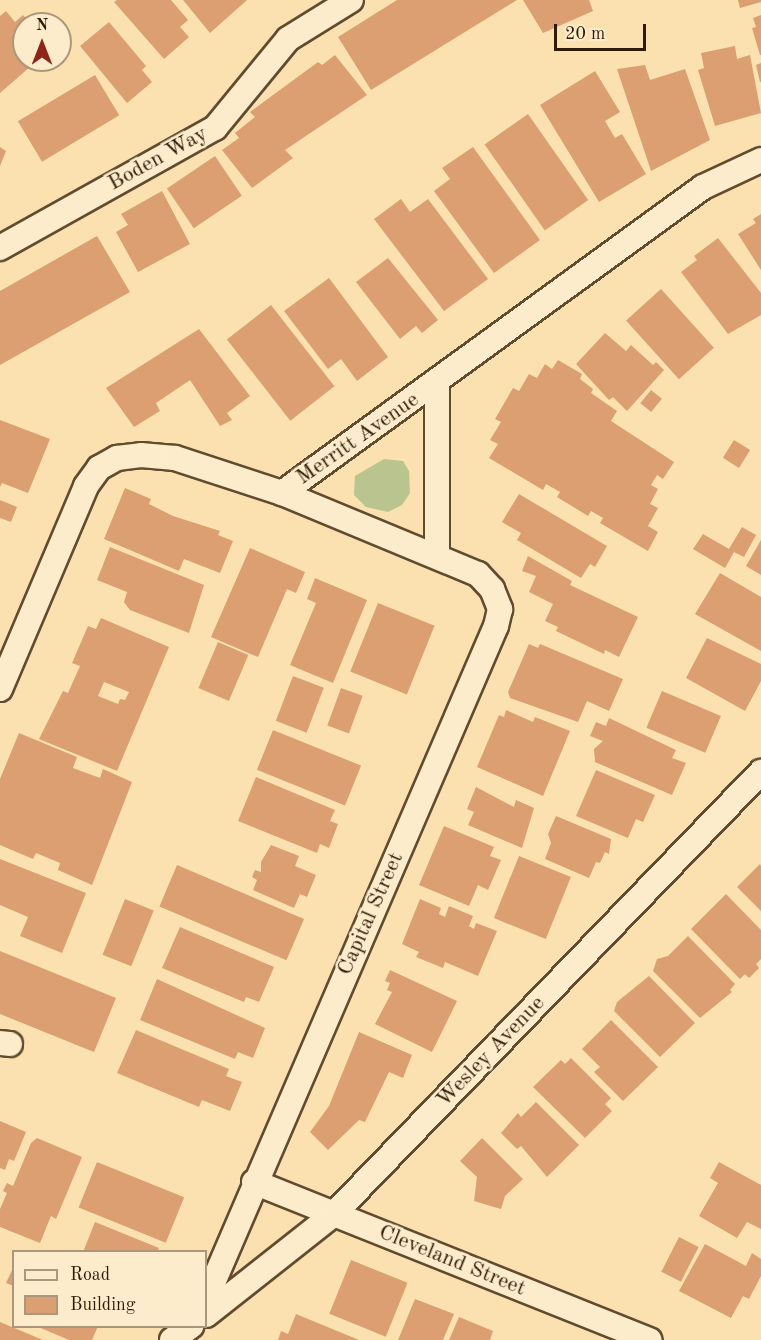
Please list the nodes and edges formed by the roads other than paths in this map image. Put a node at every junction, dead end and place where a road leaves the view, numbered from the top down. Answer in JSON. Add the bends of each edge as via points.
{"nodes":[{"id":1,"x":351,"y":0,"type":"edge"},
{"id":2,"x":761,"y":160,"type":"edge"},
{"id":3,"x":0,"y":248,"type":"edge"},
{"id":4,"x":437,"y":383,"type":"junction"},
{"id":5,"x":282,"y":493,"type":"junction"},
{"id":6,"x":437,"y":555,"type":"junction"},
{"id":7,"x":0,"y":689,"type":"edge"},
{"id":8,"x":761,"y":772,"type":"edge"},
{"id":9,"x":254,"y":1182,"type":"junction"},
{"id":10,"x":334,"y":1214,"type":"junction"},
{"id":11,"x":207,"y":1297,"type":"edge"},
{"id":12,"x":207,"y":1315,"type":"edge"},
{"id":13,"x":188,"y":1328,"type":"edge"},
{"id":14,"x":172,"y":1340,"type":"edge"},
{"id":15,"x":650,"y":1340,"type":"edge"}],
"edges":[{"from":1,"to":3,"type":"street","name":"Boden Way","via":[[288,39],[215,128]]},
{"from":2,"to":4,"type":"street","name":"Merritt Avenue","via":[[703,187]]},
{"from":4,"to":5,"type":"street","name":"Merritt Avenue"},
{"from":4,"to":6,"type":"street"},
{"from":5,"to":6,"type":"street","name":"Capital Street"},
{"from":5,"to":7,"type":"street","name":"Merritt Avenue","via":[[175,458],[117,458],[99,468],[86,486]]},
{"from":6,"to":9,"type":"street","name":"Capital Street","via":[[478,574],[492,589],[500,609],[496,626]]},
{"from":8,"to":10,"type":"street","name":"Wesley Avenue"},
{"from":9,"to":10,"type":"street","name":"Cleveland Street"},
{"from":9,"to":11,"type":"street","name":"Capital Street"},
{"from":10,"to":12,"type":"street","name":"Wesley Avenue"},
{"from":10,"to":15,"type":"street","name":"Cleveland Street"},
{"from":13,"to":14,"type":"street"}]}
